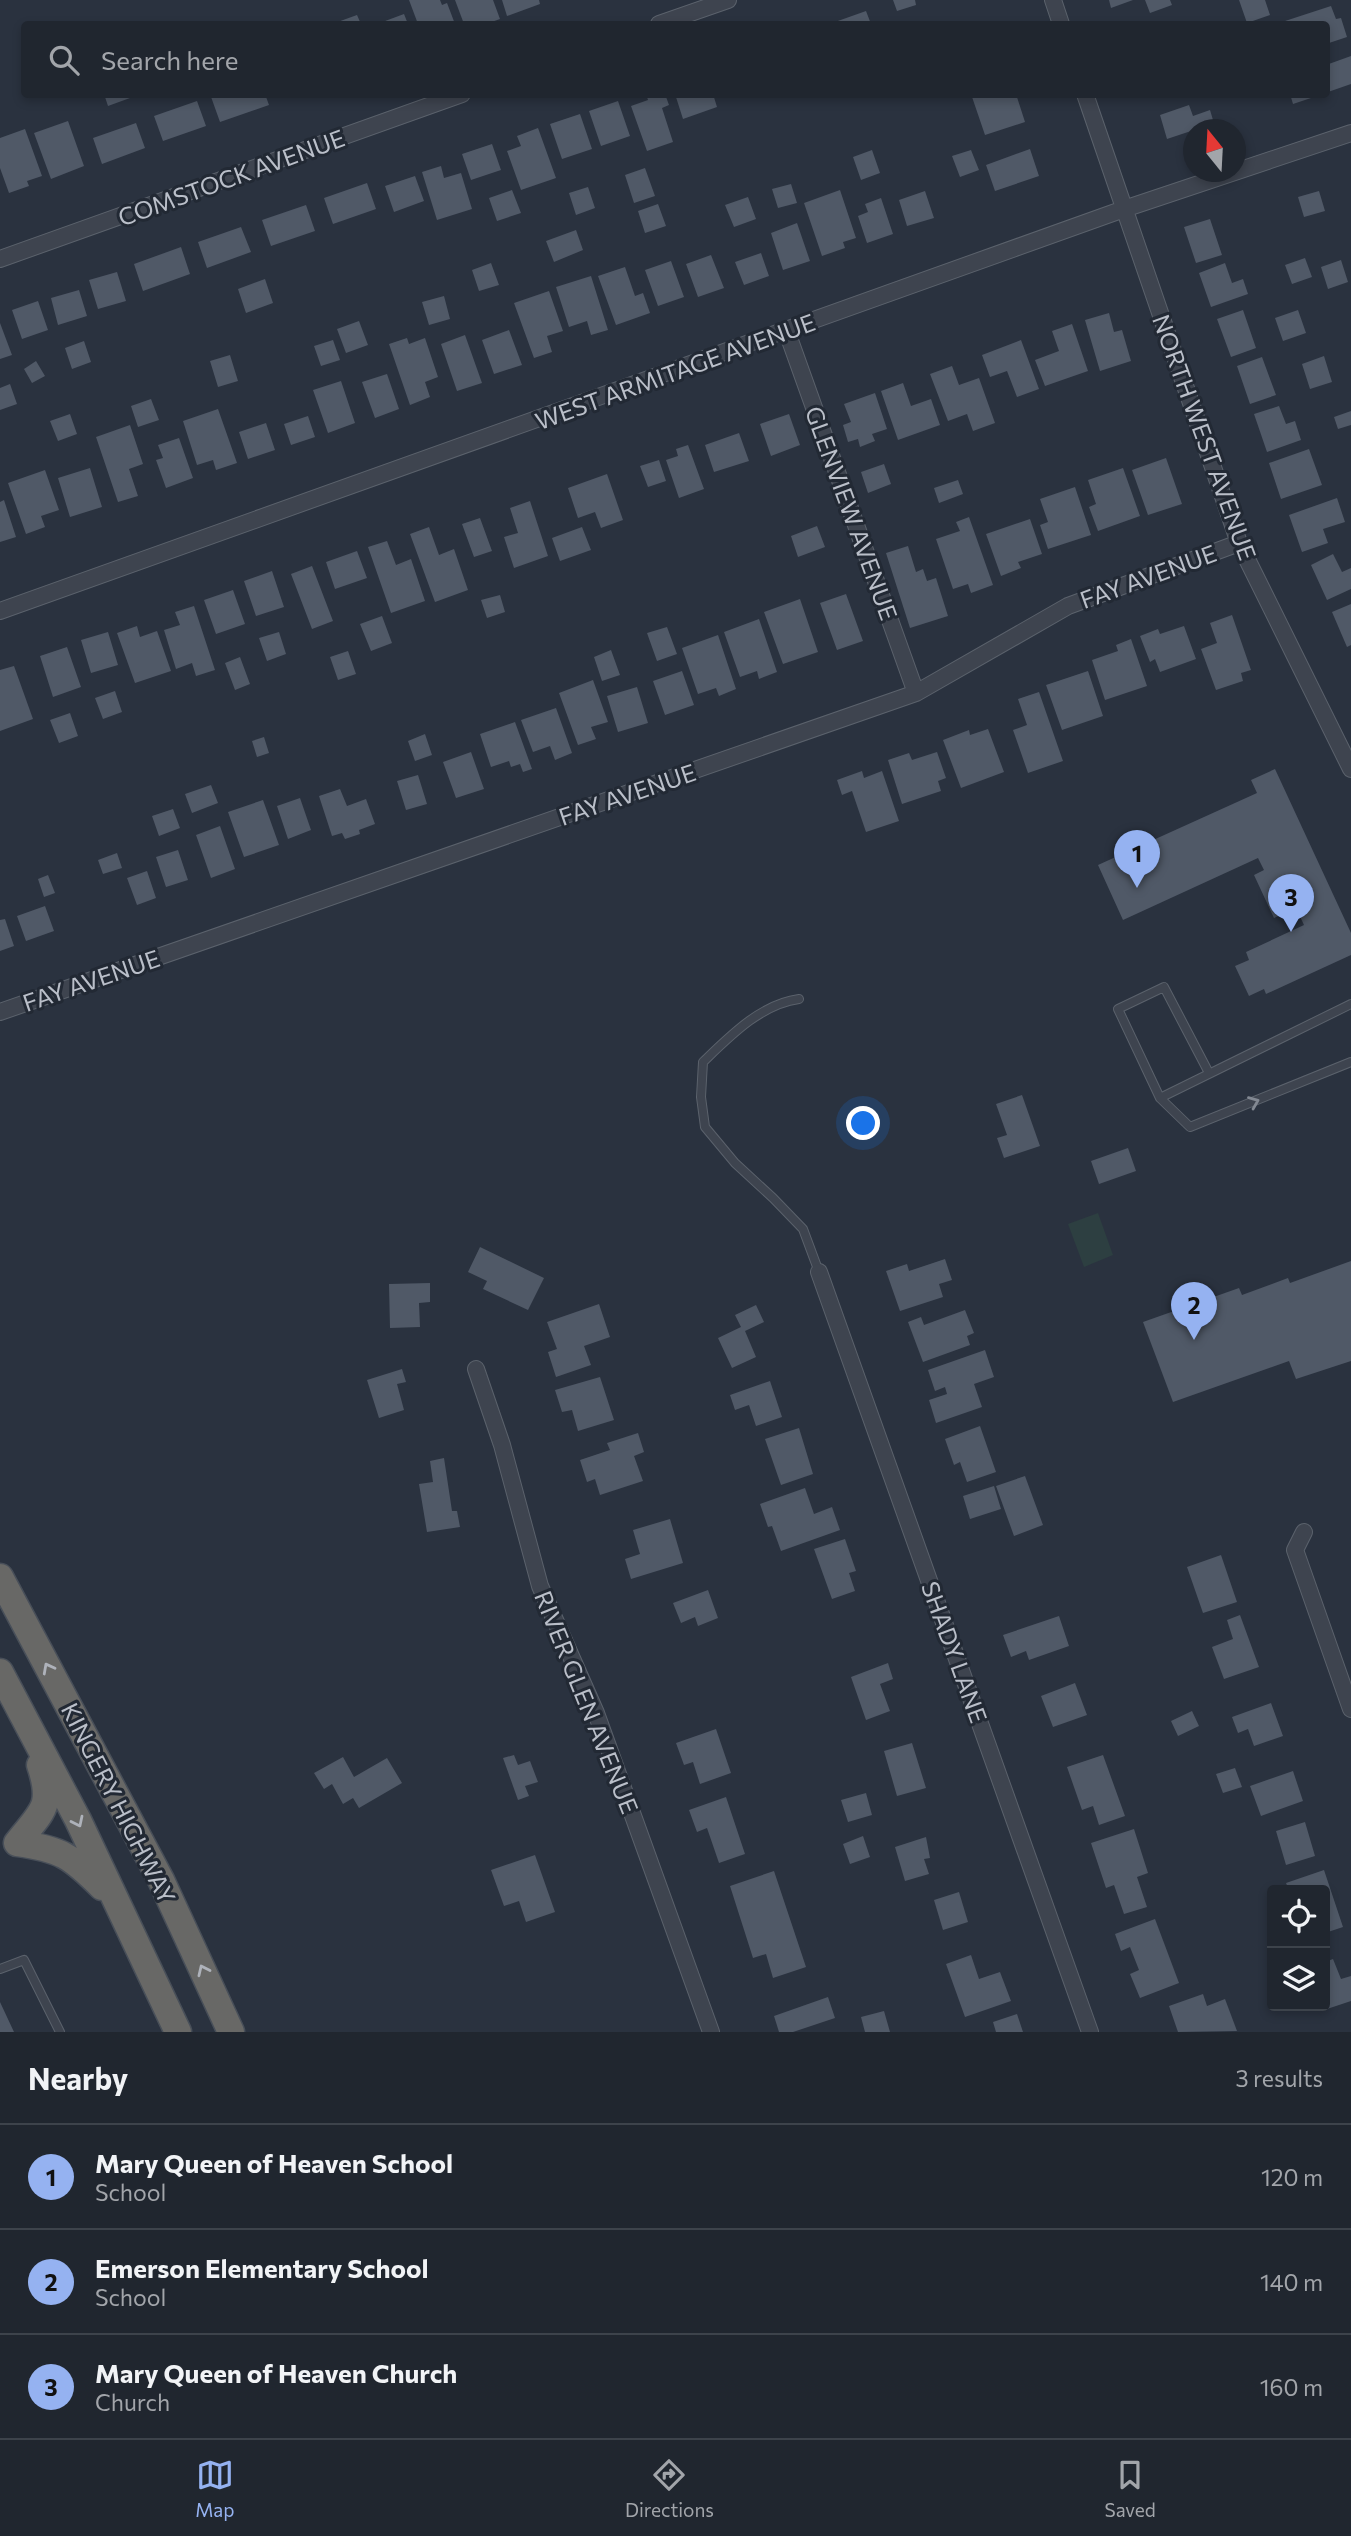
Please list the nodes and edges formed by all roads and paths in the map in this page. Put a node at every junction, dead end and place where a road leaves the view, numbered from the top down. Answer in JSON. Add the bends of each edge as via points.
{"nodes":[{"id":1,"x":728,"y":0,"type":"edge"},
{"id":2,"x":1053,"y":0,"type":"edge"},
{"id":3,"x":668,"y":21,"type":"edge"},
{"id":4,"x":1060,"y":21,"type":"edge"},
{"id":5,"x":451,"y":98,"type":"edge"},
{"id":6,"x":1086,"y":98,"type":"edge"},
{"id":7,"x":1351,"y":132,"type":"edge"},
{"id":8,"x":1125,"y":209,"type":"junction"},
{"id":9,"x":0,"y":258,"type":"edge"},
{"id":10,"x":787,"y":332,"type":"junction"},
{"id":11,"x":1239,"y":542,"type":"junction"},
{"id":12,"x":0,"y":611,"type":"edge"},
{"id":13,"x":916,"y":694,"type":"junction"},
{"id":14,"x":1351,"y":769,"type":"edge"},
{"id":15,"x":799,"y":999,"type":"dead end"},
{"id":16,"x":1351,"y":1004,"type":"edge"},
{"id":17,"x":0,"y":1012,"type":"edge"},
{"id":18,"x":1351,"y":1062,"type":"edge"},
{"id":19,"x":1209,"y":1073,"type":"junction"},
{"id":20,"x":1160,"y":1098,"type":"junction"},
{"id":21,"x":820,"y":1272,"type":"joint"},
{"id":22,"x":476,"y":1369,"type":"dead end"},
{"id":23,"x":1304,"y":1532,"type":"dead end"},
{"id":24,"x":0,"y":1577,"type":"edge"},
{"id":25,"x":0,"y":1672,"type":"edge"},
{"id":26,"x":1351,"y":1709,"type":"edge"},
{"id":27,"x":24,"y":1718,"type":"junction"},
{"id":28,"x":8,"y":1847,"type":"edge"},
{"id":29,"x":116,"y":1902,"type":"junction"},
{"id":30,"x":0,"y":1969,"type":"edge"},
{"id":31,"x":60,"y":2032,"type":"edge"},
{"id":32,"x":178,"y":2032,"type":"edge"},
{"id":33,"x":232,"y":2032,"type":"edge"},
{"id":34,"x":711,"y":2032,"type":"edge"},
{"id":35,"x":1090,"y":2032,"type":"edge"}],
"edges":[{"from":1,"to":3,"type":"street"},
{"from":2,"to":4,"type":"street"},
{"from":5,"to":9,"type":"street","name":"COMSTOCK AVENUE"},
{"from":6,"to":8,"type":"street","name":"NORTH WEST AVENUE"},
{"from":7,"to":8,"type":"street","name":"WEST ARMITAGE AVENUE"},
{"from":8,"to":10,"type":"street","name":"WEST ARMITAGE AVENUE"},
{"from":8,"to":11,"type":"street","name":"NORTH WEST AVENUE"},
{"from":10,"to":12,"type":"street","name":"WEST ARMITAGE AVENUE"},
{"from":10,"to":13,"type":"street","name":"GLENVIEW AVENUE"},
{"from":11,"to":13,"type":"street","name":"FAY AVENUE","via":[[1068,606]]},
{"from":11,"to":14,"type":"street","name":"NORTH WEST AVENUE"},
{"from":13,"to":17,"type":"street","name":"FAY AVENUE"},
{"from":15,"to":21,"type":"lane","via":[[781,1001],[736,1030],[703,1062],[701,1097],[705,1127],[803,1229]]},
{"from":16,"to":19,"type":"lane"},
{"from":20,"to":18,"type":"lane","one_way":true,"via":[[1190,1127]]},
{"from":19,"to":20,"type":"lane"},
{"from":19,"to":20,"type":"lane","via":[[1164,987],[1118,1009]]},
{"from":21,"to":35,"type":"street","name":"SHADY LANE"},
{"from":22,"to":34,"type":"street","name":"RIVER GLEN AVENUE","via":[[540,1586],[596,1713]]},
{"from":23,"to":26,"type":"street","via":[[1295,1550]]},
{"from":33,"to":24,"type":"highway","name":"KINGERY HIGHWAY","one_way":true,"via":[[161,1880]]},
{"from":25,"to":27,"type":"highway"},
{"from":27,"to":28,"type":"highway","via":[[47,1794],[45,1809]]},
{"from":27,"to":29,"type":"highway","one_way":true},
{"from":28,"to":29,"type":"highway","via":[[49,1847],[75,1860]]},
{"from":29,"to":32,"type":"highway"},
{"from":30,"to":31,"type":"lane","via":[[24,1960]]}]}
